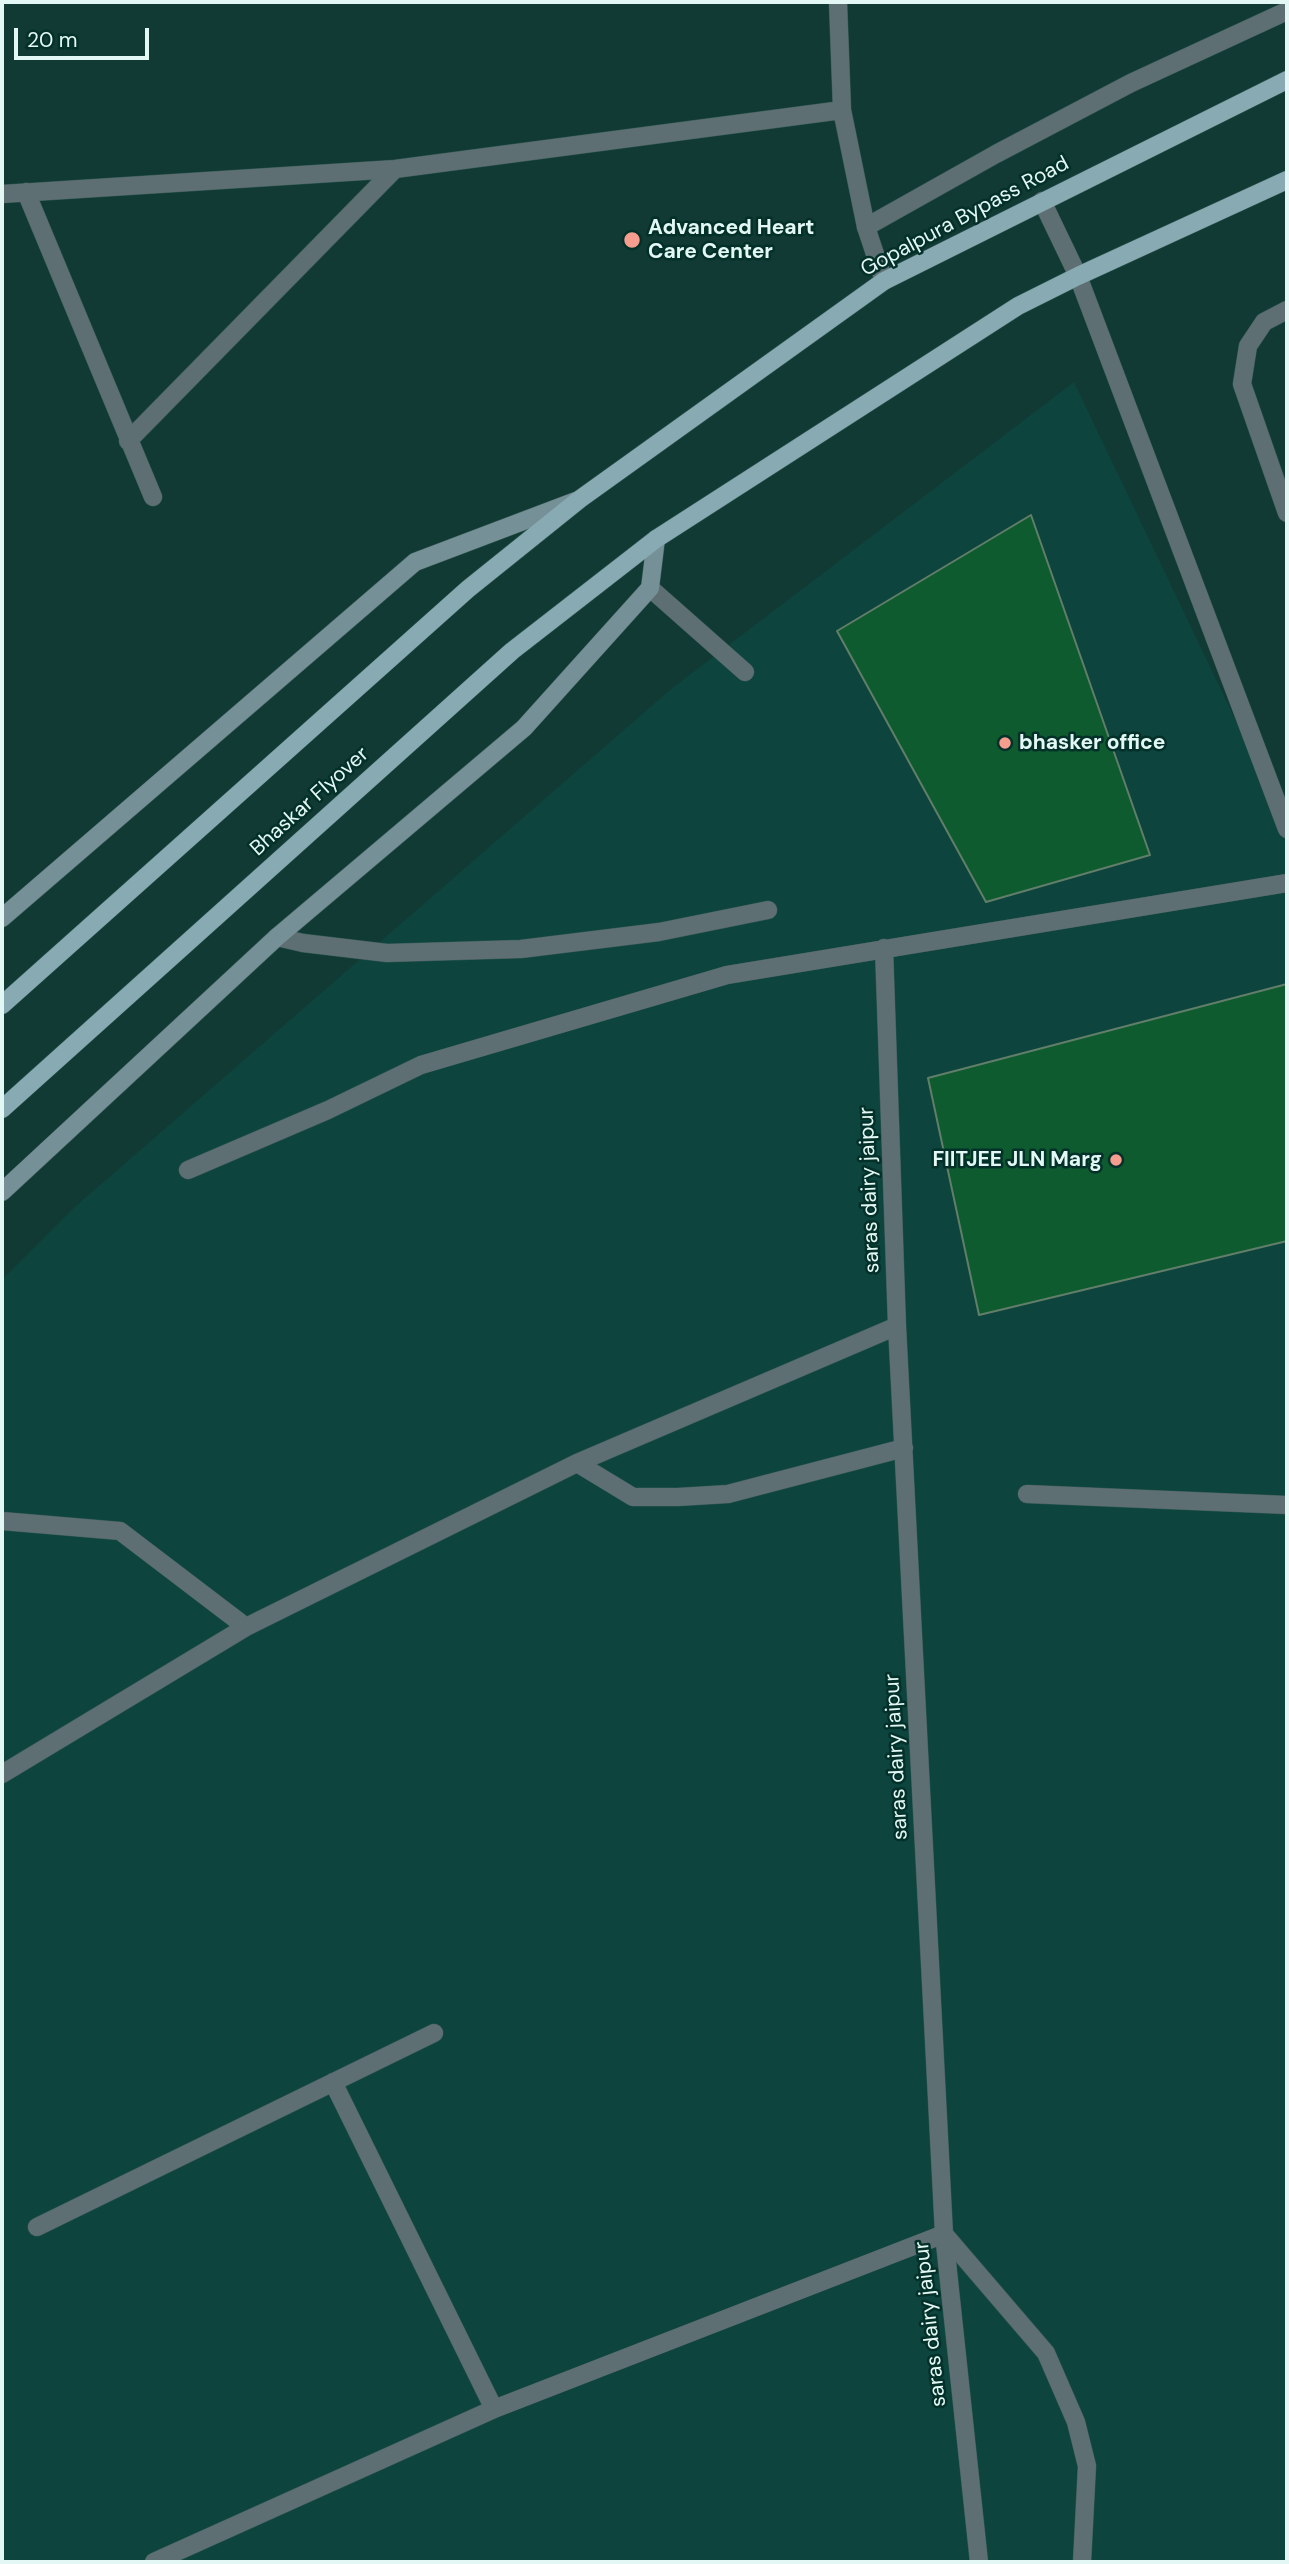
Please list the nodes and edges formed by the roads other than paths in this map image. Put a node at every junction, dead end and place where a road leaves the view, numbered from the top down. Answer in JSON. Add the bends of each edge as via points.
{"nodes":[{"id":1,"x":838,"y":2,"type":"edge"},
{"id":2,"x":1287,"y":11,"type":"edge"},
{"id":3,"x":1287,"y":80,"type":"edge"},
{"id":4,"x":842,"y":110,"type":"junction"},
{"id":5,"x":395,"y":169,"type":"junction"},
{"id":6,"x":1287,"y":180,"type":"edge"},
{"id":7,"x":26,"y":192,"type":"junction"},
{"id":8,"x":2,"y":194,"type":"edge"},
{"id":9,"x":1042,"y":201,"type":"junction"},
{"id":10,"x":866,"y":227,"type":"junction"},
{"id":11,"x":1078,"y":276,"type":"junction"},
{"id":12,"x":884,"y":281,"type":"junction"},
{"id":13,"x":1287,"y":310,"type":"edge"},
{"id":14,"x":128,"y":441,"type":"junction"},
{"id":15,"x":153,"y":497,"type":"dead end"},
{"id":16,"x":580,"y":499,"type":"junction"},
{"id":17,"x":1287,"y":513,"type":"edge"},
{"id":18,"x":656,"y":539,"type":"junction"},
{"id":19,"x":650,"y":587,"type":"junction"},
{"id":20,"x":745,"y":672,"type":"dead end"},
{"id":21,"x":1287,"y":829,"type":"edge"},
{"id":22,"x":1287,"y":883,"type":"edge"},
{"id":23,"x":768,"y":909,"type":"dead end"},
{"id":24,"x":2,"y":918,"type":"edge"},
{"id":25,"x":276,"y":937,"type":"junction"},
{"id":26,"x":884,"y":948,"type":"junction"},
{"id":27,"x":2,"y":1005,"type":"edge"},
{"id":28,"x":2,"y":1109,"type":"edge"},
{"id":29,"x":188,"y":1170,"type":"dead end"},
{"id":30,"x":2,"y":1192,"type":"edge"},
{"id":31,"x":897,"y":1326,"type":"junction"},
{"id":32,"x":904,"y":1448,"type":"junction"},
{"id":33,"x":577,"y":1463,"type":"junction"},
{"id":34,"x":1027,"y":1494,"type":"dead end"},
{"id":35,"x":1287,"y":1505,"type":"edge"},
{"id":36,"x":2,"y":1521,"type":"edge"},
{"id":37,"x":246,"y":1627,"type":"junction"},
{"id":38,"x":2,"y":1774,"type":"edge"},
{"id":39,"x":434,"y":2033,"type":"dead end"},
{"id":40,"x":333,"y":2082,"type":"junction"},
{"id":41,"x":37,"y":2227,"type":"dead end"},
{"id":42,"x":944,"y":2234,"type":"junction"},
{"id":43,"x":494,"y":2409,"type":"junction"},
{"id":44,"x":154,"y":2562,"type":"edge"},
{"id":45,"x":979,"y":2562,"type":"edge"},
{"id":46,"x":1082,"y":2562,"type":"edge"}],
"edges":[{"from":1,"to":4,"type":"street"},
{"from":2,"to":10,"type":"street","via":[[1131,83]]},
{"from":3,"to":9,"type":"main road","name":"Gopalpura Bypass Road"},
{"from":4,"to":5,"type":"street"},
{"from":4,"to":10,"type":"street"},
{"from":5,"to":7,"type":"street"},
{"from":5,"to":14,"type":"street"},
{"from":6,"to":11,"type":"main road"},
{"from":7,"to":8,"type":"street"},
{"from":7,"to":14,"type":"street"},
{"from":9,"to":11,"type":"street"},
{"from":9,"to":12,"type":"main road","name":"Gopalpura Bypass Road"},
{"from":10,"to":12,"type":"street"},
{"from":11,"to":18,"type":"main road","via":[[1018,306]]},
{"from":11,"to":21,"type":"street"},
{"from":12,"to":16,"type":"main road","name":"Gopalpura Bypass Road"},
{"from":13,"to":17,"type":"street","via":[[1264,323],[1248,346],[1242,384]]},
{"from":14,"to":15,"type":"street"},
{"from":16,"to":24,"type":"street","via":[[415,562]]},
{"from":16,"to":27,"type":"main road","via":[[468,589]]},
{"from":18,"to":19,"type":"street"},
{"from":18,"to":28,"type":"main road","name":"Bhaskar Flyover","via":[[512,651]]},
{"from":19,"to":20,"type":"street"},
{"from":19,"to":25,"type":"street","via":[[524,728]]},
{"from":22,"to":26,"type":"street"},
{"from":23,"to":25,"type":"street","via":[[659,932],[521,949],[387,953]]},
{"from":25,"to":30,"type":"street"},
{"from":26,"to":29,"type":"street","via":[[727,975],[421,1065]]},
{"from":26,"to":31,"type":"street","name":"saras dairy jaipur"},
{"from":31,"to":32,"type":"street","name":"saras dairy jaipur"},
{"from":31,"to":33,"type":"street"},
{"from":32,"to":33,"type":"street","via":[[728,1493],[678,1497],[633,1497]]},
{"from":32,"to":42,"type":"street","name":"saras dairy jaipur"},
{"from":33,"to":37,"type":"street"},
{"from":34,"to":35,"type":"street"},
{"from":36,"to":37,"type":"street","via":[[120,1531]]},
{"from":37,"to":38,"type":"street"},
{"from":39,"to":40,"type":"street"},
{"from":40,"to":41,"type":"street"},
{"from":40,"to":43,"type":"street"},
{"from":42,"to":43,"type":"street"},
{"from":42,"to":45,"type":"street","name":"saras dairy jaipur"},
{"from":42,"to":46,"type":"street","via":[[1046,2353],[1076,2422],[1087,2466]]},
{"from":43,"to":44,"type":"street"}]}
